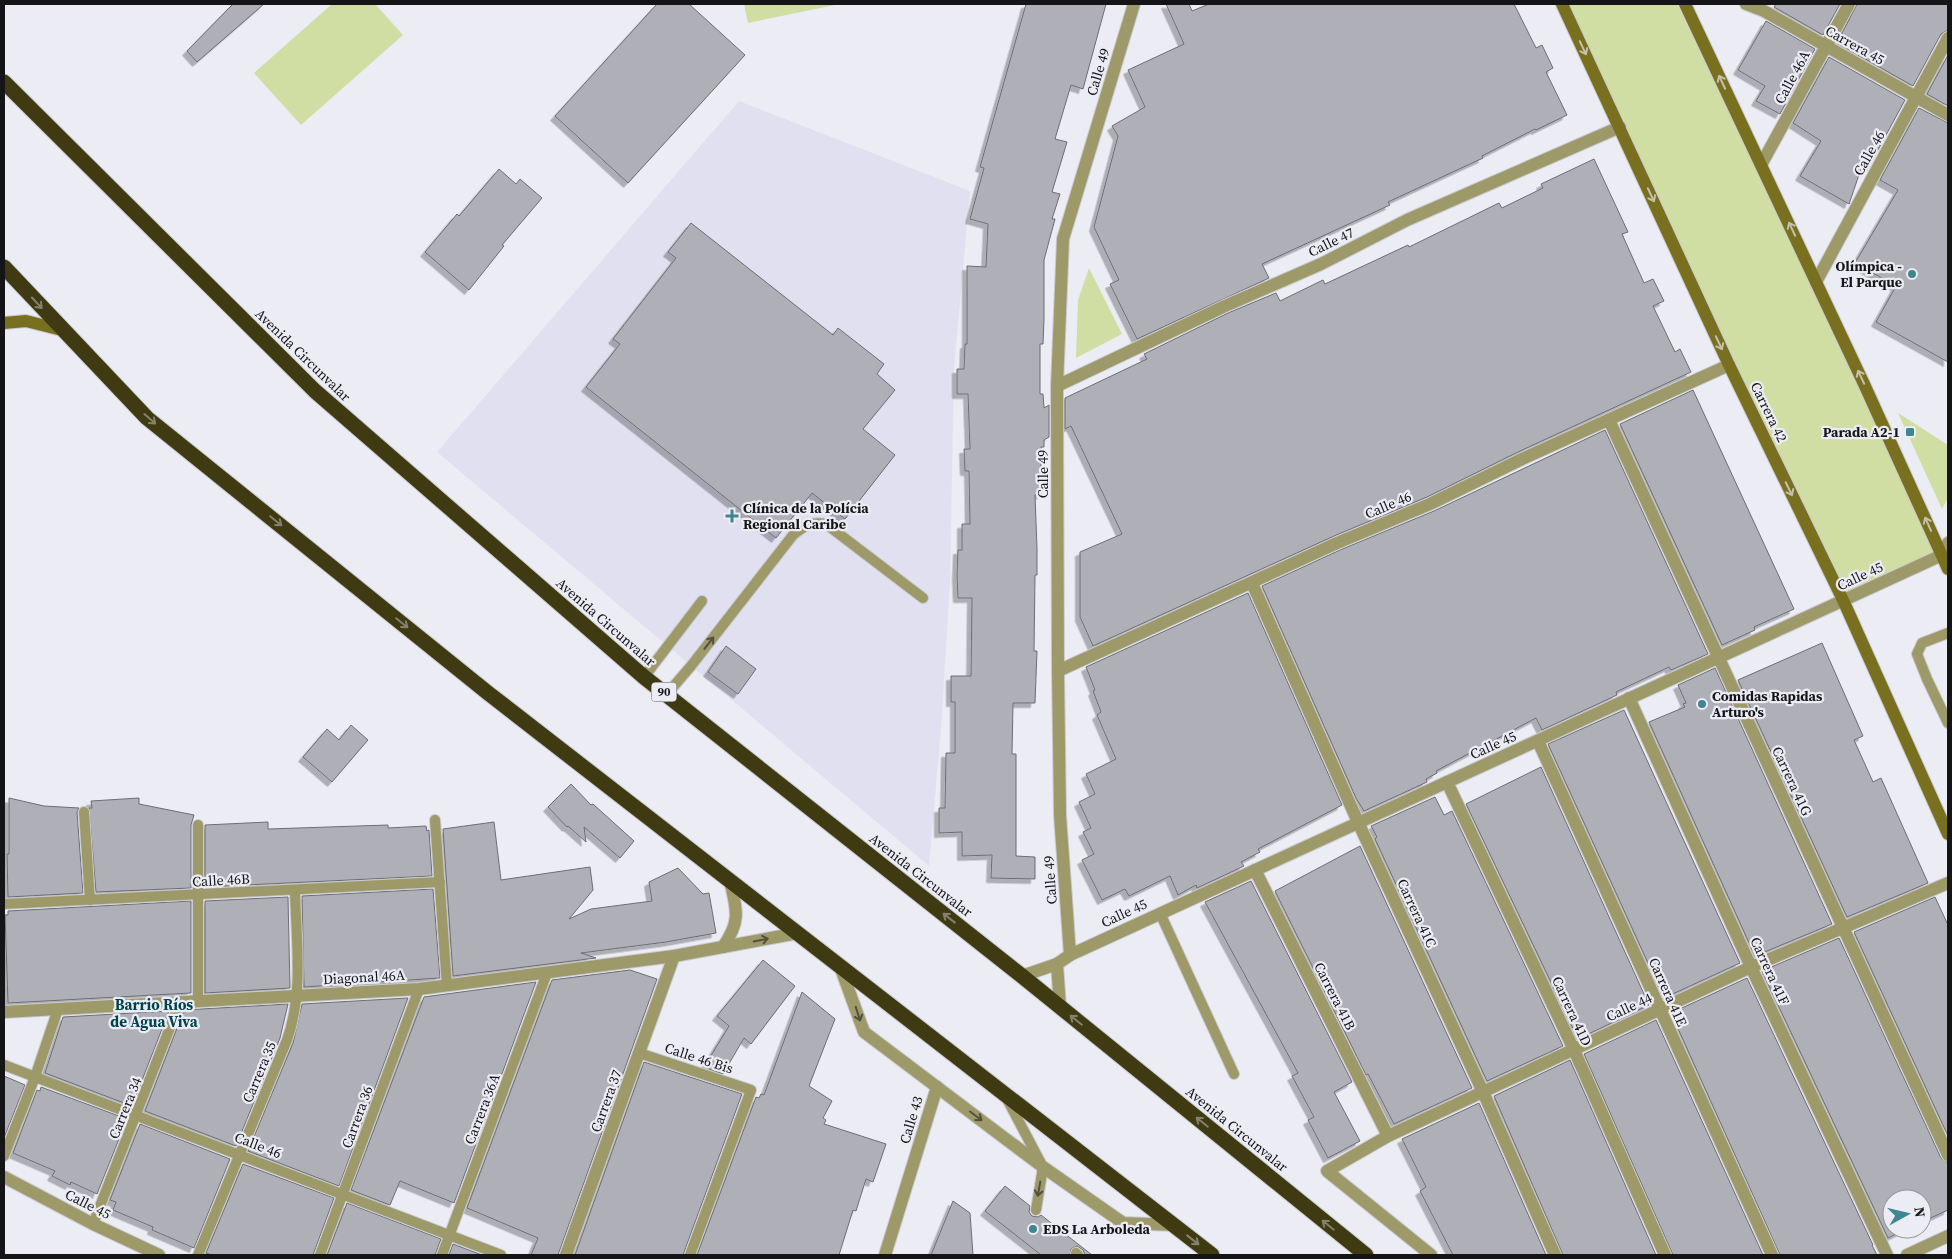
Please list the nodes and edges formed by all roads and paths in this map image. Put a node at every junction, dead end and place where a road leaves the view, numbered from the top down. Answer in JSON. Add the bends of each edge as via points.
{"nodes":[{"id":1,"x":1134,"y":4,"type":"edge"},
{"id":2,"x":1562,"y":4,"type":"edge"},
{"id":3,"x":1685,"y":4,"type":"edge"},
{"id":4,"x":1746,"y":4,"type":"edge"},
{"id":5,"x":1849,"y":4,"type":"edge"},
{"id":6,"x":1948,"y":38,"type":"edge"},
{"id":7,"x":1826,"y":45,"type":"junction"},
{"id":8,"x":4,"y":82,"type":"edge"},
{"id":9,"x":1917,"y":97,"type":"junction"},
{"id":10,"x":1948,"y":115,"type":"edge"},
{"id":11,"x":1620,"y":127,"type":"junction"},
{"id":12,"x":1762,"y":165,"type":"junction"},
{"id":13,"x":4,"y":267,"type":"edge"},
{"id":14,"x":1816,"y":282,"type":"junction"},
{"id":15,"x":4,"y":323,"type":"edge"},
{"id":16,"x":62,"y":330,"type":"junction"},
{"id":17,"x":1729,"y":365,"type":"junction"},
{"id":18,"x":1058,"y":386,"type":"junction"},
{"id":19,"x":1610,"y":420,"type":"junction"},
{"id":20,"x":1948,"y":543,"type":"edge"},
{"id":21,"x":1942,"y":555,"type":"junction"},
{"id":22,"x":1948,"y":569,"type":"edge"},
{"id":23,"x":1252,"y":582,"type":"junction"},
{"id":24,"x":923,"y":598,"type":"dead end"},
{"id":25,"x":1843,"y":600,"type":"junction"},
{"id":26,"x":702,"y":601,"type":"dead end"},
{"id":27,"x":1948,"y":633,"type":"edge"},
{"id":28,"x":1718,"y":657,"type":"junction"},
{"id":29,"x":1058,"y":671,"type":"junction"},
{"id":30,"x":644,"y":677,"type":"junction"},
{"id":31,"x":667,"y":694,"type":"junction"},
{"id":32,"x":1629,"y":698,"type":"junction"},
{"id":33,"x":1948,"y":723,"type":"edge"},
{"id":34,"x":1538,"y":741,"type":"junction"},
{"id":35,"x":1446,"y":782,"type":"junction"},
{"id":36,"x":84,"y":812,"type":"dead end"},
{"id":37,"x":435,"y":820,"type":"dead end"},
{"id":38,"x":1358,"y":822,"type":"junction"},
{"id":39,"x":198,"y":825,"type":"dead end"},
{"id":40,"x":1948,"y":834,"type":"edge"},
{"id":41,"x":1255,"y":870,"type":"junction"},
{"id":42,"x":440,"y":882,"type":"junction"},
{"id":43,"x":730,"y":882,"type":"junction"},
{"id":44,"x":1948,"y":883,"type":"edge"},
{"id":45,"x":295,"y":890,"type":"junction"},
{"id":46,"x":199,"y":895,"type":"junction"},
{"id":47,"x":90,"y":900,"type":"junction"},
{"id":48,"x":4,"y":904,"type":"edge"},
{"id":49,"x":1160,"y":913,"type":"junction"},
{"id":50,"x":1844,"y":928,"type":"junction"},
{"id":51,"x":798,"y":933,"type":"junction"},
{"id":52,"x":723,"y":947,"type":"junction"},
{"id":53,"x":1070,"y":955,"type":"junction"},
{"id":54,"x":674,"y":956,"type":"junction"},
{"id":55,"x":1057,"y":964,"type":"junction"},
{"id":56,"x":1751,"y":967,"type":"junction"},
{"id":57,"x":841,"y":969,"type":"junction"},
{"id":58,"x":547,"y":973,"type":"junction"},
{"id":59,"x":1022,"y":976,"type":"junction"},
{"id":60,"x":447,"y":986,"type":"junction"},
{"id":61,"x":419,"y":989,"type":"junction"},
{"id":62,"x":298,"y":995,"type":"junction"},
{"id":63,"x":198,"y":1001,"type":"junction"},
{"id":64,"x":180,"y":1002,"type":"junction"},
{"id":65,"x":1060,"y":1007,"type":"junction"},
{"id":66,"x":58,"y":1009,"type":"junction"},
{"id":67,"x":1659,"y":1010,"type":"junction"},
{"id":68,"x":4,"y":1012,"type":"edge"},
{"id":69,"x":1574,"y":1050,"type":"junction"},
{"id":70,"x":639,"y":1053,"type":"junction"},
{"id":71,"x":4,"y":1065,"type":"edge"},
{"id":72,"x":1234,"y":1074,"type":"dead end"},
{"id":73,"x":35,"y":1077,"type":"junction"},
{"id":74,"x":937,"y":1087,"type":"junction"},
{"id":75,"x":1483,"y":1092,"type":"junction"},
{"id":76,"x":1004,"y":1094,"type":"junction"},
{"id":77,"x":137,"y":1115,"type":"junction"},
{"id":78,"x":1388,"y":1136,"type":"junction"},
{"id":79,"x":239,"y":1154,"type":"junction"},
{"id":80,"x":1948,"y":1155,"type":"edge"},
{"id":81,"x":4,"y":1156,"type":"edge"},
{"id":82,"x":1043,"y":1167,"type":"junction"},
{"id":83,"x":4,"y":1177,"type":"edge"},
{"id":84,"x":344,"y":1194,"type":"junction"},
{"id":85,"x":1036,"y":1210,"type":"dead end"},
{"id":86,"x":93,"y":1224,"type":"junction"},
{"id":87,"x":1174,"y":1225,"type":"junction"},
{"id":88,"x":449,"y":1234,"type":"junction"},
{"id":89,"x":1948,"y":1236,"type":"edge"},
{"id":90,"x":159,"y":1255,"type":"edge"},
{"id":91,"x":198,"y":1255,"type":"edge"},
{"id":92,"x":320,"y":1255,"type":"edge"},
{"id":93,"x":442,"y":1255,"type":"edge"},
{"id":94,"x":502,"y":1255,"type":"edge"},
{"id":95,"x":566,"y":1255,"type":"edge"},
{"id":96,"x":690,"y":1255,"type":"edge"},
{"id":97,"x":885,"y":1255,"type":"edge"},
{"id":98,"x":1212,"y":1255,"type":"edge"},
{"id":99,"x":1366,"y":1255,"type":"edge"},
{"id":100,"x":1431,"y":1255,"type":"edge"},
{"id":101,"x":1555,"y":1255,"type":"edge"},
{"id":102,"x":1666,"y":1255,"type":"edge"},
{"id":103,"x":1772,"y":1255,"type":"edge"},
{"id":104,"x":1887,"y":1255,"type":"edge"},
{"id":105,"x":1906,"y":1255,"type":"edge"}],
"edges":[{"from":1,"to":18,"type":"street","name":"Calle 49","via":[[1063,239]]},
{"from":2,"to":11,"type":"street","name":"Carrera 42","one_way":true},
{"from":12,"to":3,"type":"street","one_way":true},
{"from":4,"to":7,"type":"street","name":"Carrera 45"},
{"from":5,"to":7,"type":"street","name":"Calle 46A"},
{"from":6,"to":9,"type":"street","name":"Calle 46"},
{"from":7,"to":9,"type":"street","name":"Carrera 45"},
{"from":7,"to":12,"type":"street","name":"Calle 46A"},
{"from":8,"to":30,"type":"highway","name":"Avenida Circunvalar","number":"90","via":[[315,391]]},
{"from":9,"to":10,"type":"street","name":"Carrera 45"},
{"from":9,"to":14,"type":"street","name":"Calle 46"},
{"from":11,"to":17,"type":"street","name":"Carrera 42","one_way":true},
{"from":11,"to":18,"type":"street","name":"Calle 47","via":[[1407,220],[1321,264]]},
{"from":14,"to":12,"type":"street","one_way":true},
{"from":13,"to":16,"type":"highway","one_way":true},
{"from":21,"to":14,"type":"street","one_way":true},
{"from":15,"to":16,"type":"street","via":[[26,321]]},
{"from":16,"to":43,"type":"highway","one_way":true,"via":[[147,418],[488,693]]},
{"from":17,"to":19,"type":"street","name":"Calle 46"},
{"from":17,"to":25,"type":"street","name":"Carrera 42","one_way":true},
{"from":18,"to":29,"type":"street","name":"Calle 49"},
{"from":19,"to":23,"type":"street","name":"Calle 46"},
{"from":19,"to":28,"type":"street","name":"Carrera 41G"},
{"from":20,"to":21,"type":"street"},
{"from":21,"to":22,"type":"street"},
{"from":21,"to":25,"type":"street","name":"Calle 45"},
{"from":23,"to":29,"type":"street","name":"Calle 46"},
{"from":23,"to":38,"type":"street","name":"Carrera 41C"},
{"from":31,"to":24,"type":"lane","one_way":true,"via":[[803,526],[815,522],[826,524]]},
{"from":25,"to":28,"type":"street","name":"Calle 45"},
{"from":25,"to":40,"type":"street","name":"Carrera 42"},
{"from":26,"to":30,"type":"lane"},
{"from":27,"to":33,"type":"lane","via":[[1922,643],[1917,654]]},
{"from":28,"to":32,"type":"street","name":"Calle 45"},
{"from":28,"to":50,"type":"street","name":"Carrera 41G"},
{"from":29,"to":53,"type":"street","name":"Calle 49","via":[[1060,815]]},
{"from":30,"to":31,"type":"highway","name":"Avenida Circunvalar","number":"90"},
{"from":59,"to":31,"type":"highway","name":"Avenida Circunvalar","number":"90","one_way":true},
{"from":32,"to":34,"type":"street","name":"Calle 45"},
{"from":32,"to":56,"type":"street","name":"Carrera 41F"},
{"from":34,"to":35,"type":"street","name":"Calle 45"},
{"from":34,"to":67,"type":"street","name":"Carrera 41E"},
{"from":35,"to":38,"type":"street","name":"Calle 45"},
{"from":35,"to":69,"type":"street","name":"Carrera 41D"},
{"from":36,"to":47,"type":"lane"},
{"from":37,"to":42,"type":"lane"},
{"from":38,"to":41,"type":"street","name":"Calle 45"},
{"from":38,"to":75,"type":"street","name":"Carrera 41C"},
{"from":39,"to":46,"type":"lane"},
{"from":41,"to":49,"type":"street","name":"Calle 45"},
{"from":41,"to":78,"type":"street","name":"Carrera 41B"},
{"from":42,"to":45,"type":"lane","name":"Calle 46B"},
{"from":42,"to":60,"type":"lane"},
{"from":43,"to":51,"type":"highway"},
{"from":43,"to":52,"type":"street","via":[[737,910],[735,924]]},
{"from":44,"to":50,"type":"street","name":"Calle 44"},
{"from":45,"to":46,"type":"lane","name":"Calle 46B"},
{"from":45,"to":62,"type":"lane","name":"Carrera 35"},
{"from":46,"to":47,"type":"lane","name":"Calle 46B"},
{"from":46,"to":63,"type":"lane"},
{"from":47,"to":48,"type":"lane","name":"Calle 46B"},
{"from":49,"to":53,"type":"street","name":"Calle 45"},
{"from":49,"to":72,"type":"lane"},
{"from":50,"to":56,"type":"street","name":"Calle 44"},
{"from":50,"to":80,"type":"street","name":"Carrera 41G"},
{"from":52,"to":51,"type":"street","name":"Diagonal 46A","one_way":true},
{"from":51,"to":57,"type":"highway"},
{"from":52,"to":54,"type":"street","name":"Diagonal 46A"},
{"from":53,"to":55,"type":"street","name":"Calle 45"},
{"from":54,"to":58,"type":"street","name":"Diagonal 46A"},
{"from":54,"to":70,"type":"street","name":"Carrera 37"},
{"from":55,"to":59,"type":"street","name":"Calle 45"},
{"from":55,"to":65,"type":"street"},
{"from":56,"to":67,"type":"street","name":"Calle 44"},
{"from":56,"to":104,"type":"street","name":"Carrera 41F"},
{"from":57,"to":74,"type":"street","name":"Calle 43","one_way":true,"via":[[864,1032]]},
{"from":57,"to":76,"type":"highway"},
{"from":58,"to":60,"type":"street","name":"Diagonal 46A"},
{"from":58,"to":88,"type":"lane","name":"Carrera 36A"},
{"from":59,"to":65,"type":"highway","name":"Avenida Circunvalar","number":"90"},
{"from":60,"to":61,"type":"street","name":"Diagonal 46A"},
{"from":61,"to":62,"type":"street","name":"Diagonal 46A"},
{"from":61,"to":84,"type":"lane","name":"Carrera 36"},
{"from":62,"to":63,"type":"street","name":"Diagonal 46A"},
{"from":62,"to":79,"type":"lane","name":"Carrera 35","via":[[287,1040]]},
{"from":63,"to":64,"type":"street","name":"Diagonal 46A"},
{"from":64,"to":66,"type":"street","name":"Diagonal 46A"},
{"from":64,"to":77,"type":"lane","name":"Carrera 34"},
{"from":99,"to":65,"type":"highway","name":"Avenida Circunvalar","number":"90","one_way":true},
{"from":66,"to":68,"type":"street","name":"Diagonal 46A"},
{"from":66,"to":73,"type":"lane"},
{"from":67,"to":69,"type":"street","name":"Calle 44"},
{"from":67,"to":103,"type":"street","name":"Carrera 41E"},
{"from":69,"to":75,"type":"street","name":"Calle 44"},
{"from":69,"to":102,"type":"street","name":"Carrera 41D"},
{"from":70,"to":95,"type":"street","name":"Carrera 37"},
{"from":70,"to":96,"type":"lane","name":"Calle 46 Bis","via":[[751,1090]]},
{"from":71,"to":73,"type":"lane","name":"Calle 46"},
{"from":73,"to":77,"type":"lane","name":"Calle 46"},
{"from":73,"to":81,"type":"lane"},
{"from":74,"to":82,"type":"street","one_way":true},
{"from":74,"to":97,"type":"street","name":"Calle 43"},
{"from":75,"to":78,"type":"street","name":"Calle 44"},
{"from":75,"to":101,"type":"street","name":"Carrera 41C"},
{"from":76,"to":82,"type":"lane"},
{"from":76,"to":87,"type":"highway"},
{"from":77,"to":79,"type":"lane","name":"Calle 46"},
{"from":77,"to":86,"type":"lane","name":"Carrera 34"},
{"from":78,"to":100,"type":"street","name":"Calle 44","via":[[1327,1171]]},
{"from":79,"to":84,"type":"lane","name":"Calle 46"},
{"from":79,"to":91,"type":"lane","name":"Carrera 35"},
{"from":82,"to":85,"type":"lane","one_way":true},
{"from":82,"to":87,"type":"street","via":[[1123,1223]]},
{"from":83,"to":86,"type":"street","name":"Calle 45"},
{"from":84,"to":88,"type":"lane","name":"Calle 46"},
{"from":84,"to":92,"type":"lane","name":"Carrera 36"},
{"from":86,"to":90,"type":"street","name":"Calle 45"},
{"from":87,"to":98,"type":"highway","one_way":true},
{"from":88,"to":93,"type":"lane","name":"Carrera 36A"},
{"from":88,"to":94,"type":"lane","name":"Calle 46"},
{"from":89,"to":105,"type":"street"}]}
